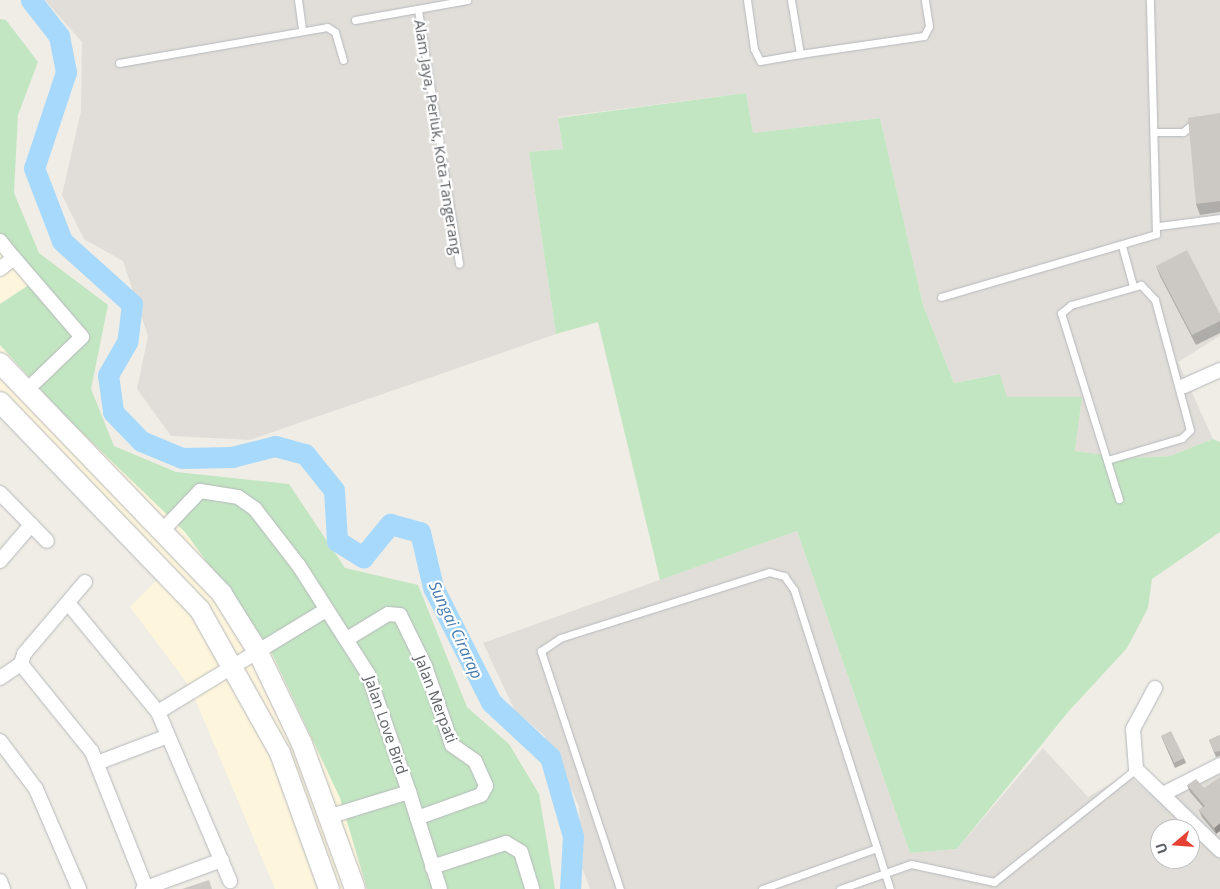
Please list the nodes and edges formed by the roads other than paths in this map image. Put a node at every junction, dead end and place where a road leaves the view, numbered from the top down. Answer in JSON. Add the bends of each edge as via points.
{"nodes":[{"id":1,"x":298,"y":0,"type":"edge"},
{"id":2,"x":467,"y":0,"type":"edge"},
{"id":3,"x":747,"y":0,"type":"edge"},
{"id":4,"x":791,"y":0,"type":"edge"},
{"id":5,"x":926,"y":0,"type":"edge"},
{"id":6,"x":1150,"y":0,"type":"edge"},
{"id":7,"x":418,"y":10,"type":"junction"},
{"id":8,"x":355,"y":20,"type":"dead end"},
{"id":9,"x":302,"y":28,"type":"junction"},
{"id":10,"x":800,"y":54,"type":"junction"},
{"id":11,"x":343,"y":60,"type":"dead end"},
{"id":12,"x":119,"y":63,"type":"dead end"},
{"id":13,"x":1204,"y":120,"type":"edge"},
{"id":14,"x":1155,"y":132,"type":"junction"},
{"id":15,"x":1220,"y":218,"type":"edge"},
{"id":16,"x":1159,"y":226,"type":"junction"},
{"id":17,"x":0,"y":241,"type":"edge"},
{"id":18,"x":1122,"y":246,"type":"junction"},
{"id":19,"x":14,"y":258,"type":"junction"},
{"id":20,"x":459,"y":264,"type":"dead end"},
{"id":21,"x":0,"y":269,"type":"edge"},
{"id":22,"x":1133,"y":286,"type":"junction"},
{"id":23,"x":941,"y":296,"type":"dead end"},
{"id":24,"x":0,"y":363,"type":"edge"},
{"id":25,"x":1220,"y":370,"type":"edge"},
{"id":26,"x":35,"y":382,"type":"dead end"},
{"id":27,"x":1184,"y":386,"type":"dead end"},
{"id":28,"x":0,"y":402,"type":"edge"},
{"id":29,"x":1107,"y":460,"type":"junction"},
{"id":30,"x":0,"y":494,"type":"edge"},
{"id":31,"x":1119,"y":499,"type":"dead end"},
{"id":32,"x":31,"y":525,"type":"junction"},
{"id":33,"x":163,"y":530,"type":"junction"},
{"id":34,"x":47,"y":541,"type":"dead end"},
{"id":35,"x":0,"y":561,"type":"edge"},
{"id":36,"x":85,"y":582,"type":"dead end"},
{"id":37,"x":68,"y":603,"type":"junction"},
{"id":38,"x":326,"y":610,"type":"junction"},
{"id":39,"x":347,"y":640,"type":"junction"},
{"id":40,"x":245,"y":657,"type":"junction"},
{"id":41,"x":21,"y":664,"type":"junction"},
{"id":42,"x":0,"y":678,"type":"edge"},
{"id":43,"x":1155,"y":688,"type":"dead end"},
{"id":44,"x":158,"y":712,"type":"junction"},
{"id":45,"x":168,"y":736,"type":"junction"},
{"id":46,"x":0,"y":741,"type":"edge"},
{"id":47,"x":97,"y":763,"type":"junction"},
{"id":48,"x":1220,"y":765,"type":"edge"},
{"id":49,"x":1136,"y":769,"type":"junction"},
{"id":50,"x":409,"y":792,"type":"junction"},
{"id":51,"x":1163,"y":794,"type":"junction"},
{"id":52,"x":331,"y":816,"type":"junction"},
{"id":53,"x":417,"y":818,"type":"junction"},
{"id":54,"x":877,"y":848,"type":"junction"},
{"id":55,"x":1220,"y":850,"type":"edge"},
{"id":56,"x":222,"y":860,"type":"junction"},
{"id":57,"x":432,"y":867,"type":"junction"},
{"id":58,"x":885,"y":873,"type":"junction"},
{"id":59,"x":0,"y":881,"type":"edge"},
{"id":60,"x":230,"y":881,"type":"dead end"},
{"id":61,"x":144,"y":888,"type":"edge"},
{"id":62,"x":3,"y":889,"type":"edge"},
{"id":63,"x":79,"y":889,"type":"edge"},
{"id":64,"x":329,"y":889,"type":"edge"},
{"id":65,"x":355,"y":889,"type":"edge"},
{"id":66,"x":440,"y":889,"type":"edge"},
{"id":67,"x":532,"y":889,"type":"edge"},
{"id":68,"x":620,"y":889,"type":"edge"},
{"id":69,"x":762,"y":889,"type":"edge"},
{"id":70,"x":840,"y":889,"type":"edge"},
{"id":71,"x":890,"y":889,"type":"edge"}],
"edges":[{"from":1,"to":9,"type":"lane"},
{"from":2,"to":7,"type":"lane","name":"Alam Jaya, Periuk, Kota Tangerang"},
{"from":3,"to":10,"type":"lane","via":[[754,49],[760,62]]},
{"from":4,"to":10,"type":"lane"},
{"from":5,"to":10,"type":"lane","via":[[930,26],[924,36]]},
{"from":6,"to":14,"type":"lane"},
{"from":7,"to":8,"type":"lane","name":"Alam Jaya, Periuk, Kota Tangerang"},
{"from":7,"to":20,"type":"lane","name":"Alam Jaya, Periuk, Kota Tangerang"},
{"from":9,"to":11,"type":"lane","via":[[333,30]]},
{"from":9,"to":12,"type":"lane"},
{"from":13,"to":14,"type":"lane","via":[[1188,124],[1183,132]]},
{"from":14,"to":16,"type":"lane"},
{"from":15,"to":16,"type":"lane"},
{"from":16,"to":18,"type":"lane","via":[[1151,239]]},
{"from":17,"to":19,"type":"street"},
{"from":18,"to":22,"type":"lane"},
{"from":18,"to":23,"type":"lane"},
{"from":19,"to":21,"type":"street"},
{"from":19,"to":26,"type":"street","via":[[82,337]]},
{"from":22,"to":29,"type":"lane","via":[[1071,304],[1061,314]]},
{"from":22,"to":29,"type":"lane","via":[[1145,286],[1155,300],[1190,430],[1182,438]]},
{"from":24,"to":33,"type":"main road"},
{"from":25,"to":27,"type":"street"},
{"from":28,"to":40,"type":"main road"},
{"from":29,"to":31,"type":"lane"},
{"from":30,"to":32,"type":"street"},
{"from":32,"to":34,"type":"street"},
{"from":32,"to":35,"type":"street"},
{"from":33,"to":38,"type":"street","name":"Jalan Love Bird","via":[[198,491],[245,500],[299,566]]},
{"from":33,"to":40,"type":"main road","via":[[222,594]]},
{"from":36,"to":37,"type":"street"},
{"from":37,"to":41,"type":"street","via":[[24,654]]},
{"from":37,"to":44,"type":"street"},
{"from":38,"to":39,"type":"street","name":"Jalan Love Bird"},
{"from":38,"to":40,"type":"street"},
{"from":39,"to":50,"type":"street","name":"Jalan Love Bird","via":[[371,679]]},
{"from":39,"to":53,"type":"street","name":"Jalan Merpati","via":[[388,614],[397,613],[425,666],[452,745],[473,759],[486,786],[482,795]]},
{"from":40,"to":44,"type":"street"},
{"from":40,"to":52,"type":"main road"},
{"from":40,"to":64,"type":"main road"},
{"from":41,"to":42,"type":"street"},
{"from":41,"to":47,"type":"street"},
{"from":43,"to":49,"type":"street","via":[[1133,729]]},
{"from":44,"to":45,"type":"street"},
{"from":45,"to":47,"type":"street"},
{"from":45,"to":56,"type":"street"},
{"from":46,"to":63,"type":"street","via":[[36,789]]},
{"from":47,"to":61,"type":"street"},
{"from":48,"to":51,"type":"street"},
{"from":49,"to":51,"type":"street"},
{"from":49,"to":58,"type":"lane","via":[[994,882],[911,864]]},
{"from":50,"to":52,"type":"street"},
{"from":50,"to":53,"type":"street","name":"Jalan Love Bird"},
{"from":51,"to":55,"type":"street"},
{"from":52,"to":65,"type":"main road"},
{"from":53,"to":57,"type":"street","name":"Jalan Love Bird"},
{"from":54,"to":58,"type":"lane"},
{"from":54,"to":68,"type":"lane","via":[[794,590],[784,576],[769,572],[560,638],[541,651]]},
{"from":54,"to":69,"type":"lane"},
{"from":56,"to":60,"type":"street"},
{"from":56,"to":61,"type":"street"},
{"from":57,"to":66,"type":"street","name":"Jalan Love Bird"},
{"from":57,"to":67,"type":"street","via":[[506,843],[521,852]]},
{"from":58,"to":70,"type":"lane"},
{"from":58,"to":71,"type":"lane"},
{"from":59,"to":62,"type":"street"}]}
